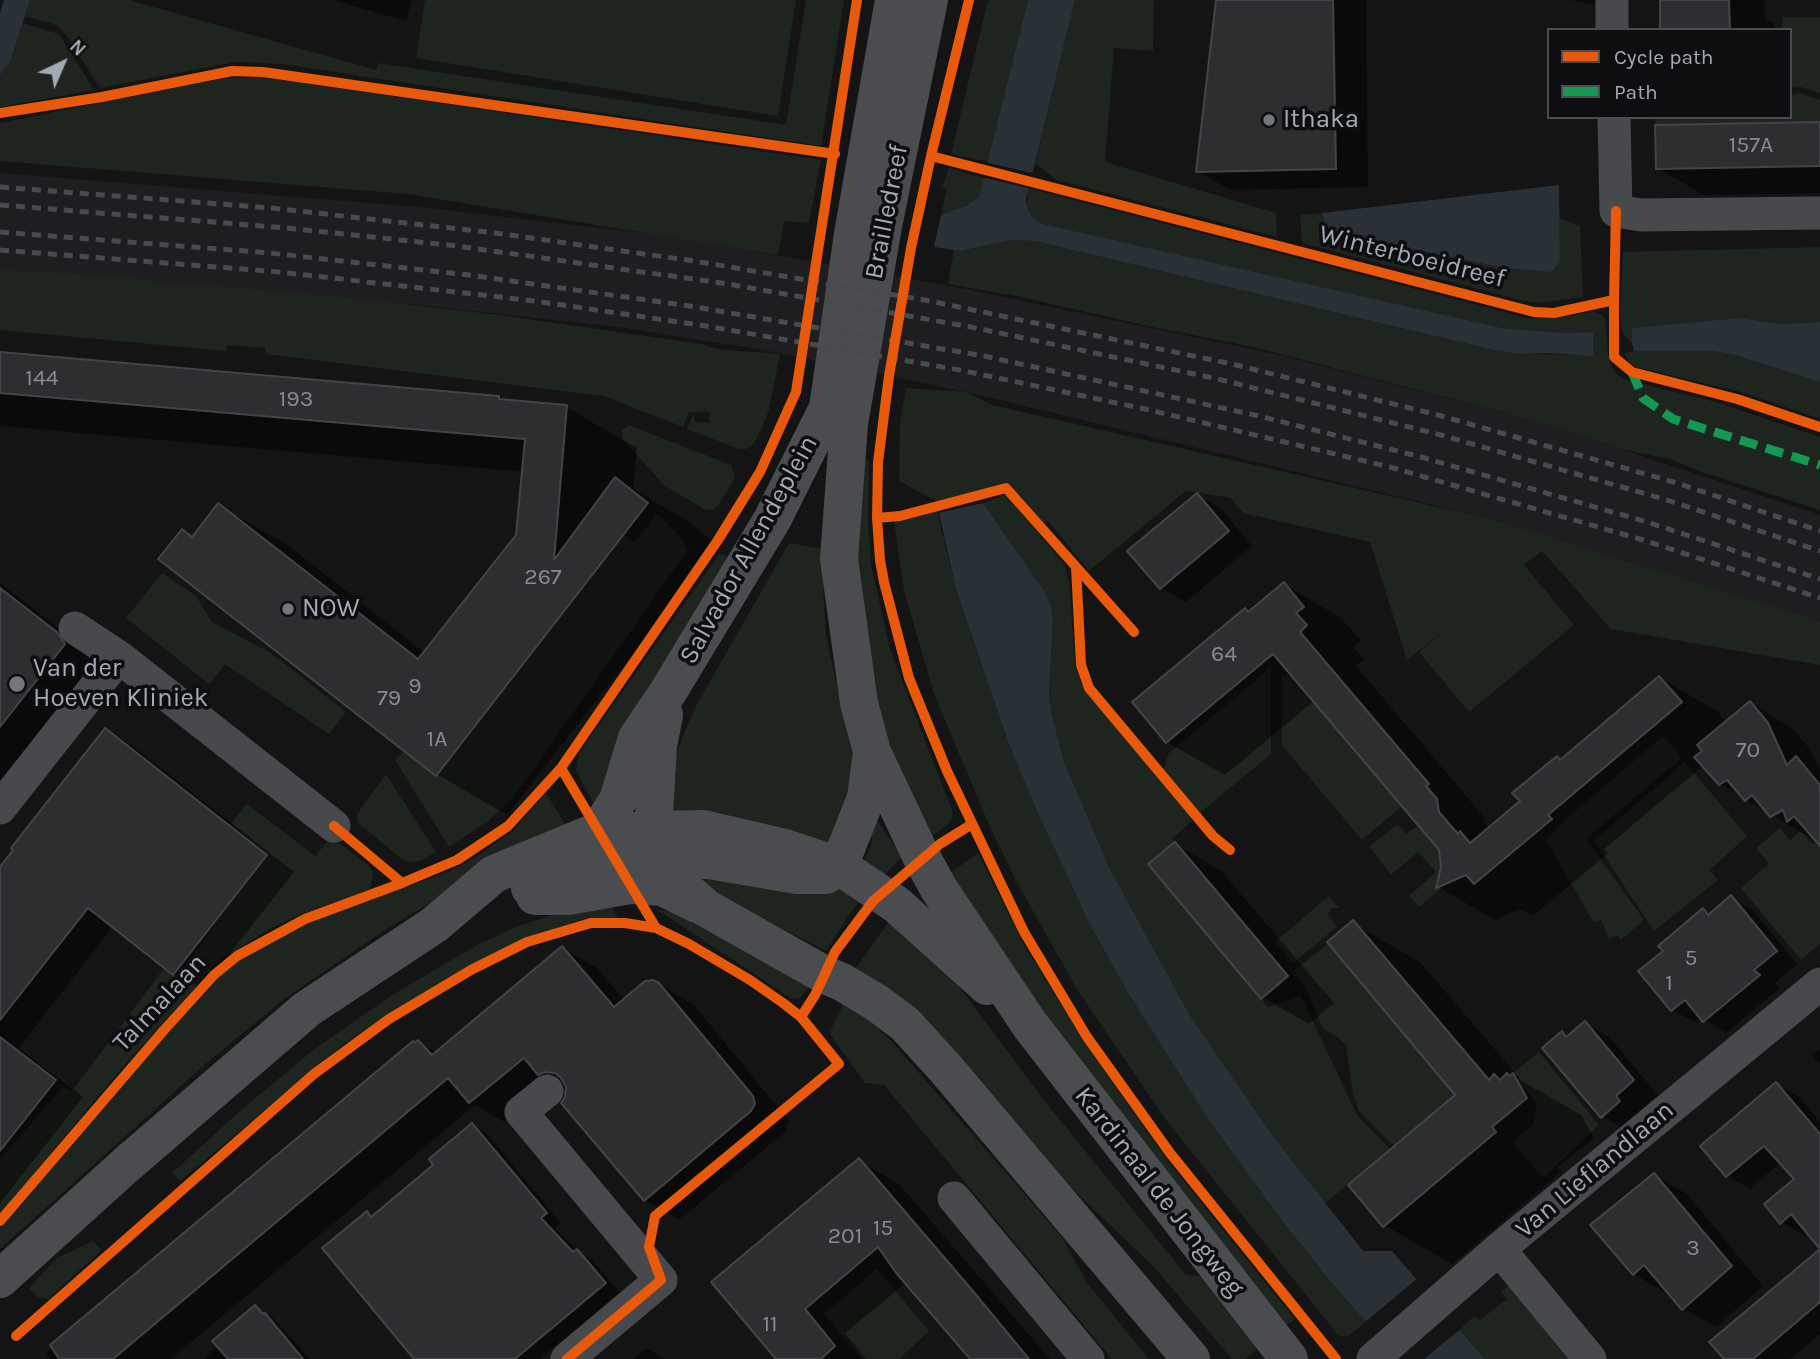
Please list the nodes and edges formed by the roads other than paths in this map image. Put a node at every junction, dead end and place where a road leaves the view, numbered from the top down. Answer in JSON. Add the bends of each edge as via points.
{"nodes":[{"id":1,"x":894,"y":0,"type":"edge"},
{"id":2,"x":929,"y":0,"type":"edge"},
{"id":3,"x":1612,"y":0,"type":"edge"},
{"id":4,"x":1612,"y":28,"type":"edge"},
{"id":5,"x":1614,"y":119,"type":"edge"},
{"id":6,"x":1820,"y":213,"type":"edge"},
{"id":7,"x":839,"y":416,"type":"junction"},
{"id":8,"x":75,"y":628,"type":"dead end"},
{"id":9,"x":119,"y":657,"type":"junction"},
{"id":10,"x":668,"y":692,"type":"junction"},
{"id":11,"x":872,"y":752,"type":"junction"},
{"id":12,"x":0,"y":808,"type":"edge"},
{"id":13,"x":334,"y":826,"type":"dead end"},
{"id":14,"x":598,"y":831,"type":"junction"},
{"id":15,"x":657,"y":845,"type":"junction"},
{"id":16,"x":839,"y":866,"type":"junction"},
{"id":17,"x":503,"y":885,"type":"junction"},
{"id":18,"x":706,"y":908,"type":"junction"},
{"id":19,"x":1820,"y":984,"type":"edge"},
{"id":20,"x":1030,"y":1025,"type":"junction"},
{"id":21,"x":547,"y":1091,"type":"dead end"},
{"id":22,"x":954,"y":1198,"type":"dead end"},
{"id":23,"x":1499,"y":1249,"type":"junction"},
{"id":24,"x":0,"y":1279,"type":"edge"},
{"id":25,"x":567,"y":1359,"type":"edge"},
{"id":26,"x":1088,"y":1359,"type":"edge"},
{"id":27,"x":1191,"y":1359,"type":"edge"},
{"id":28,"x":1289,"y":1359,"type":"edge"},
{"id":29,"x":1373,"y":1359,"type":"edge"},
{"id":30,"x":1590,"y":1359,"type":"edge"}],
"edges":[{"from":1,"to":7,"type":"main road","name":"Brailledreef","via":[[853,234]]},
{"from":2,"to":7,"type":"main road","name":"Brailledreef"},
{"from":3,"to":4,"type":"street"},
{"from":5,"to":6,"type":"street","via":[[1616,211],[1641,215]]},
{"from":7,"to":10,"type":"main road","name":"Salvador Allendeplein"},
{"from":7,"to":11,"type":"main road","name":"Salvador Allendeplein","via":[[839,559],[859,703]]},
{"from":8,"to":9,"type":"street"},
{"from":9,"to":12,"type":"street"},
{"from":9,"to":13,"type":"street"},
{"from":10,"to":14,"type":"main road","name":"Salvador Allendeplein","via":[[637,738],[618,800]]},
{"from":10,"to":15,"type":"main road","name":"Salvador Allendeplein","via":[[658,746]]},
{"from":11,"to":16,"type":"main road","name":"Salvador Allendeplein","via":[[866,798]]},
{"from":11,"to":20,"type":"main road","name":"Salvador Allendeplein","via":[[939,889]]},
{"from":14,"to":15,"type":"main road"},
{"from":14,"to":17,"type":"main road"},
{"from":15,"to":16,"type":"main road","via":[[709,860],[797,875],[826,875]]},
{"from":15,"to":17,"type":"main road"},
{"from":15,"to":18,"type":"main road","via":[[677,883]]},
{"from":16,"to":20,"type":"main road","via":[[906,913]]},
{"from":17,"to":18,"type":"main road","via":[[568,896],[629,885],[662,887]]},
{"from":17,"to":24,"type":"main road","via":[[307,1009]]},
{"from":18,"to":27,"type":"main road","via":[[877,1003],[905,1024]]},
{"from":19,"to":23,"type":"street","name":"Van Lieflandlaan"},
{"from":20,"to":28,"type":"main road","name":"Kardinaal de Jongweg"},
{"from":21,"to":25,"type":"street","via":[[521,1112],[661,1280]]},
{"from":22,"to":26,"type":"street"},
{"from":23,"to":29,"type":"street","name":"Van Lieflandlaan"},
{"from":23,"to":30,"type":"street"}]}
